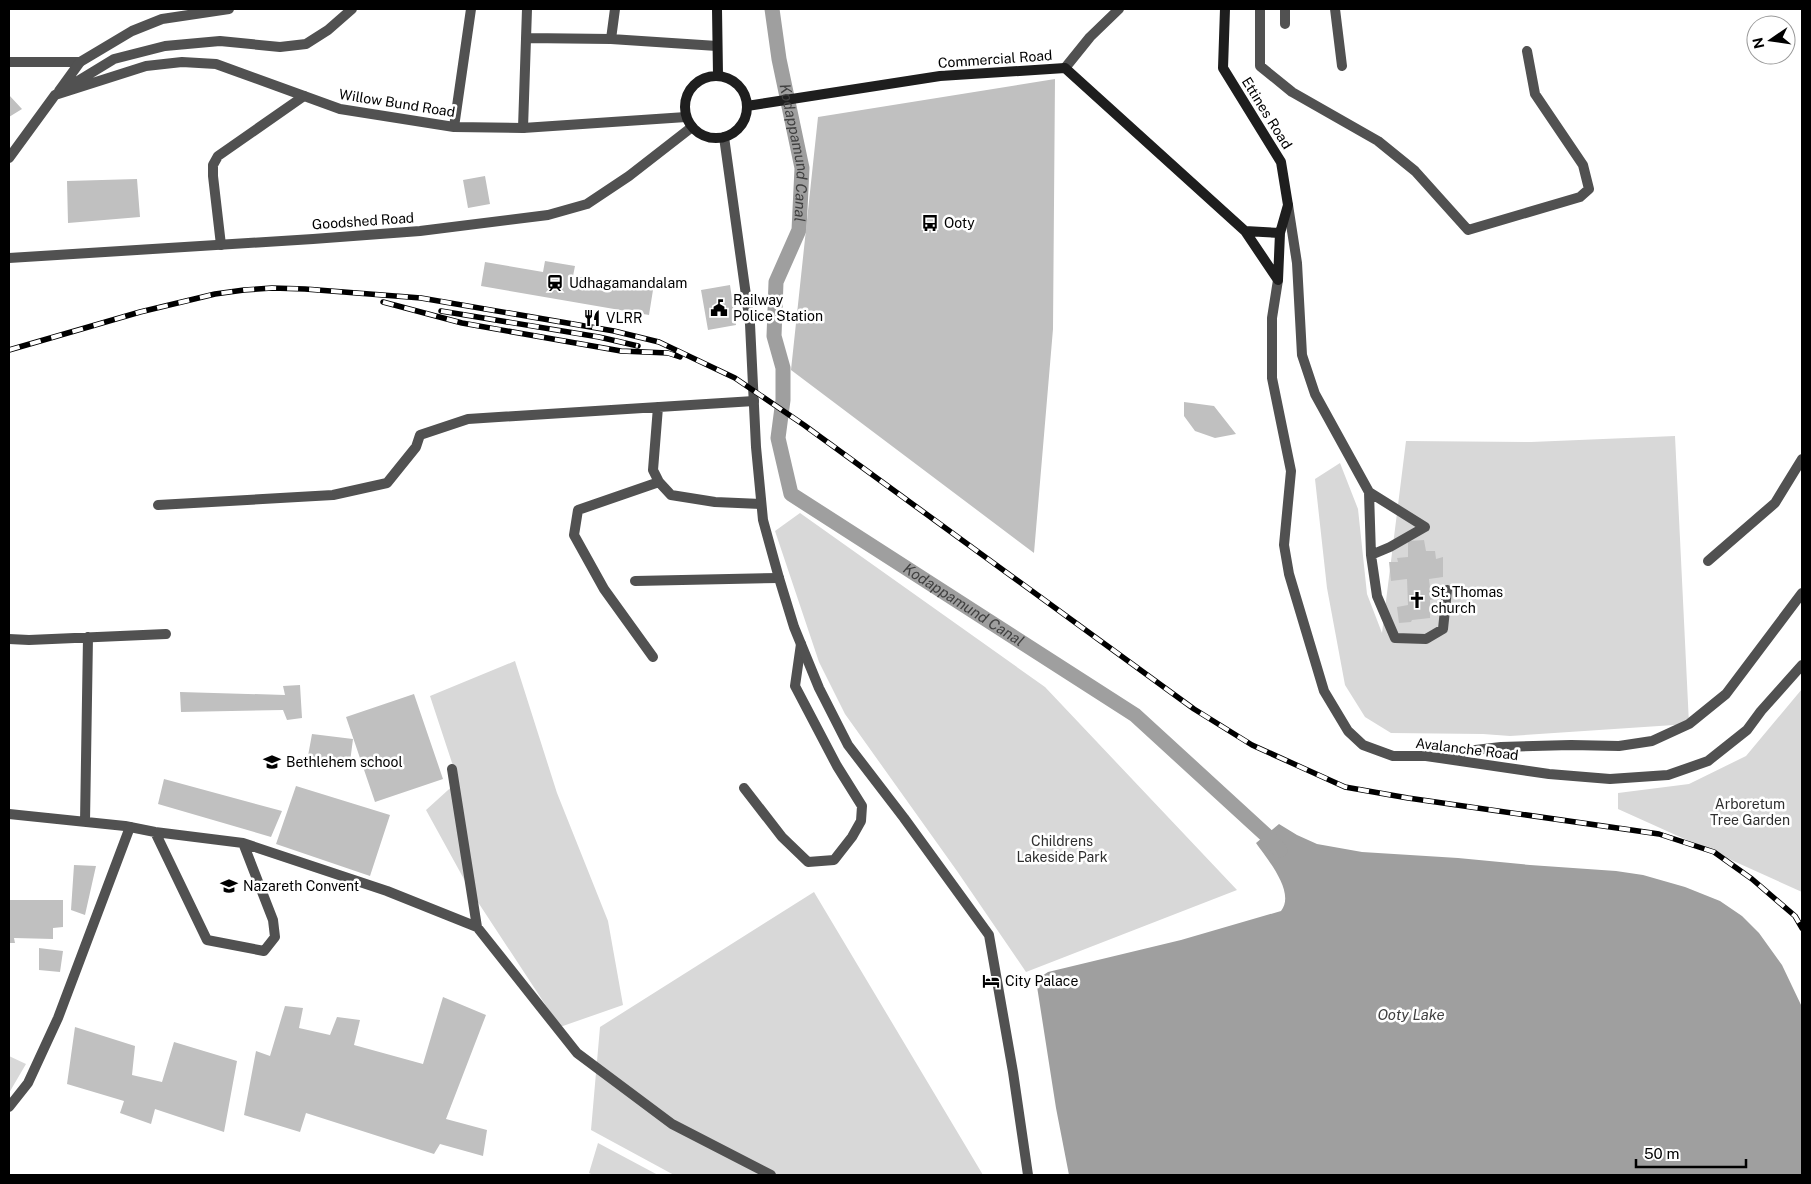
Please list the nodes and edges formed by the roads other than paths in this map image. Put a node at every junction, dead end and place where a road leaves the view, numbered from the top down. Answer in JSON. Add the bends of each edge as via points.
{"nodes":[{"id":1,"x":229,"y":9,"type":"edge"},
{"id":2,"x":352,"y":9,"type":"edge"},
{"id":3,"x":472,"y":9,"type":"edge"},
{"id":4,"x":527,"y":9,"type":"edge"},
{"id":5,"x":615,"y":9,"type":"edge"},
{"id":6,"x":717,"y":9,"type":"edge"},
{"id":7,"x":1119,"y":9,"type":"edge"},
{"id":8,"x":1225,"y":9,"type":"edge"},
{"id":9,"x":1260,"y":9,"type":"edge"},
{"id":10,"x":1285,"y":9,"type":"edge"},
{"id":11,"x":1335,"y":9,"type":"edge"},
{"id":12,"x":1285,"y":24,"type":"dead end"},
{"id":13,"x":526,"y":38,"type":"junction"},
{"id":14,"x":611,"y":39,"type":"junction"},
{"id":15,"x":717,"y":46,"type":"junction"},
{"id":16,"x":1526,"y":51,"type":"dead end"},
{"id":17,"x":9,"y":62,"type":"edge"},
{"id":18,"x":80,"y":62,"type":"junction"},
{"id":19,"x":1342,"y":66,"type":"dead end"},
{"id":20,"x":1065,"y":68,"type":"junction"},
{"id":21,"x":718,"y":75,"type":"junction"},
{"id":22,"x":55,"y":95,"type":"junction"},
{"id":23,"x":304,"y":96,"type":"junction"},
{"id":24,"x":747,"y":106,"type":"junction"},
{"id":25,"x":686,"y":117,"type":"junction"},
{"id":26,"x":454,"y":127,"type":"junction"},
{"id":27,"x":692,"y":127,"type":"junction"},
{"id":28,"x":523,"y":128,"type":"junction"},
{"id":29,"x":724,"y":137,"type":"junction"},
{"id":30,"x":9,"y":158,"type":"edge"},
{"id":31,"x":1288,"y":205,"type":"junction"},
{"id":32,"x":1245,"y":231,"type":"junction"},
{"id":33,"x":1280,"y":233,"type":"junction"},
{"id":34,"x":221,"y":245,"type":"junction"},
{"id":35,"x":9,"y":258,"type":"edge"},
{"id":36,"x":1278,"y":280,"type":"junction"},
{"id":37,"x":754,"y":401,"type":"junction"},
{"id":38,"x":658,"y":407,"type":"junction"},
{"id":39,"x":1802,"y":459,"type":"edge"},
{"id":40,"x":659,"y":482,"type":"junction"},
{"id":41,"x":1369,"y":492,"type":"junction"},
{"id":42,"x":761,"y":504,"type":"junction"},
{"id":43,"x":158,"y":505,"type":"dead end"},
{"id":44,"x":1371,"y":555,"type":"junction"},
{"id":45,"x":1708,"y":561,"type":"dead end"},
{"id":46,"x":779,"y":578,"type":"junction"},
{"id":47,"x":635,"y":581,"type":"dead end"},
{"id":48,"x":1447,"y":590,"type":"dead end"},
{"id":49,"x":1802,"y":593,"type":"edge"},
{"id":50,"x":166,"y":634,"type":"dead end"},
{"id":51,"x":88,"y":637,"type":"junction"},
{"id":52,"x":9,"y":639,"type":"edge"},
{"id":53,"x":801,"y":644,"type":"junction"},
{"id":54,"x":654,"y":657,"type":"dead end"},
{"id":55,"x":1802,"y":665,"type":"edge"},
{"id":56,"x":1426,"y":756,"type":"junction"},
{"id":57,"x":452,"y":769,"type":"dead end"},
{"id":58,"x":744,"y":788,"type":"dead end"},
{"id":59,"x":9,"y":814,"type":"edge"},
{"id":60,"x":85,"y":822,"type":"junction"},
{"id":61,"x":130,"y":827,"type":"junction"},
{"id":62,"x":155,"y":832,"type":"junction"},
{"id":63,"x":243,"y":843,"type":"junction"},
{"id":64,"x":477,"y":927,"type":"junction"},
{"id":65,"x":9,"y":1107,"type":"edge"},
{"id":66,"x":771,"y":1175,"type":"edge"},
{"id":67,"x":1028,"y":1175,"type":"edge"}],
"edges":[{"from":1,"to":18,"type":"street","via":[[162,19],[132,31]]},
{"from":2,"to":22,"type":"street","via":[[306,44],[280,46],[220,41],[165,46],[114,59]]},
{"from":3,"to":26,"type":"street"},
{"from":4,"to":13,"type":"street"},
{"from":5,"to":14,"type":"street"},
{"from":6,"to":15,"type":"main road"},
{"from":7,"to":20,"type":"street"},
{"from":8,"to":31,"type":"main road","name":"Ettines Road","via":[[1223,68],[1281,162]]},
{"from":9,"to":16,"type":"street","via":[[1260,66],[1292,92],[1378,141],[1416,171],[1468,230],[1580,197],[1589,189],[1583,165],[1535,94]]},
{"from":10,"to":12,"type":"street"},
{"from":11,"to":19,"type":"street"},
{"from":13,"to":14,"type":"street"},
{"from":13,"to":28,"type":"street"},
{"from":14,"to":15,"type":"street"},
{"from":15,"to":21,"type":"main road"},
{"from":17,"to":18,"type":"street"},
{"from":18,"to":22,"type":"street"},
{"from":20,"to":24,"type":"main road","name":"Commercial Road","via":[[940,76]]},
{"from":20,"to":32,"type":"main road","name":"Commercial Road"},
{"from":21,"to":24,"type":"main road","via":[[735,82],[746,97]]},
{"from":21,"to":25,"type":"main road","via":[[708,76],[691,88],[684,107]]},
{"from":22,"to":23,"type":"street","name":"Willow Bund Road","via":[[146,66],[182,62],[216,64]]},
{"from":22,"to":30,"type":"street"},
{"from":23,"to":26,"type":"street","name":"Willow Bund Road","via":[[340,109]]},
{"from":23,"to":34,"type":"street","via":[[218,156],[213,176]]},
{"from":24,"to":29,"type":"main road","via":[[741,126]]},
{"from":25,"to":27,"type":"main road"},
{"from":25,"to":28,"type":"street","name":"Willow Bund Road"},
{"from":26,"to":28,"type":"street","name":"Willow Bund Road"},
{"from":27,"to":29,"type":"main road","via":[[707,137]]},
{"from":27,"to":34,"type":"street","name":"Goodshed Road","via":[[587,204],[548,215],[420,231]]},
{"from":29,"to":37,"type":"street","via":[[750,324]]},
{"from":31,"to":33,"type":"main road","name":"Ettines Road"},
{"from":31,"to":41,"type":"street","via":[[1297,263],[1302,355],[1315,394]]},
{"from":32,"to":33,"type":"main road"},
{"from":32,"to":36,"type":"main road","name":"Commercial Road"},
{"from":33,"to":36,"type":"main road","name":"Ettines Road"},
{"from":34,"to":35,"type":"street","name":"Goodshed Road"},
{"from":36,"to":56,"type":"street","name":"Avalanche Road","via":[[1272,318],[1272,378],[1291,471],[1284,545],[1289,574],[1324,691],[1348,731],[1363,745],[1393,756]]},
{"from":37,"to":38,"type":"street"},
{"from":37,"to":42,"type":"street"},
{"from":38,"to":40,"type":"street","via":[[653,470]]},
{"from":38,"to":43,"type":"street","via":[[468,419],[420,435],[416,447],[387,483],[333,495]]},
{"from":39,"to":45,"type":"street","via":[[1775,503]]},
{"from":40,"to":42,"type":"street","via":[[671,495]]},
{"from":40,"to":54,"type":"street","via":[[578,510],[574,535],[604,589]]},
{"from":41,"to":44,"type":"street"},
{"from":41,"to":44,"type":"street","via":[[1425,527]]},
{"from":42,"to":46,"type":"street"},
{"from":44,"to":48,"type":"street","via":[[1377,596],[1395,638],[1426,639],[1443,629]]},
{"from":46,"to":47,"type":"street"},
{"from":46,"to":53,"type":"street"},
{"from":49,"to":56,"type":"street","via":[[1726,694],[1689,724],[1652,742],[1619,746],[1502,747]]},
{"from":50,"to":51,"type":"street"},
{"from":51,"to":52,"type":"street"},
{"from":51,"to":60,"type":"street"},
{"from":53,"to":58,"type":"street","via":[[795,686],[862,806],[861,821],[834,860],[808,862],[782,837]]},
{"from":53,"to":67,"type":"street","via":[[848,745],[989,935]]},
{"from":55,"to":56,"type":"street","name":"Avalanche Road","via":[[1747,730],[1708,762],[1668,775],[1610,779],[1549,774]]},
{"from":57,"to":64,"type":"street"},
{"from":59,"to":60,"type":"street"},
{"from":60,"to":61,"type":"street"},
{"from":61,"to":62,"type":"street"},
{"from":61,"to":65,"type":"street","via":[[58,1018],[28,1083]]},
{"from":62,"to":63,"type":"street"},
{"from":62,"to":63,"type":"street","via":[[206,940],[264,951],[275,937],[273,920]]},
{"from":63,"to":64,"type":"street","via":[[387,891]]},
{"from":64,"to":66,"type":"street","via":[[578,1053],[672,1124]]}]}
